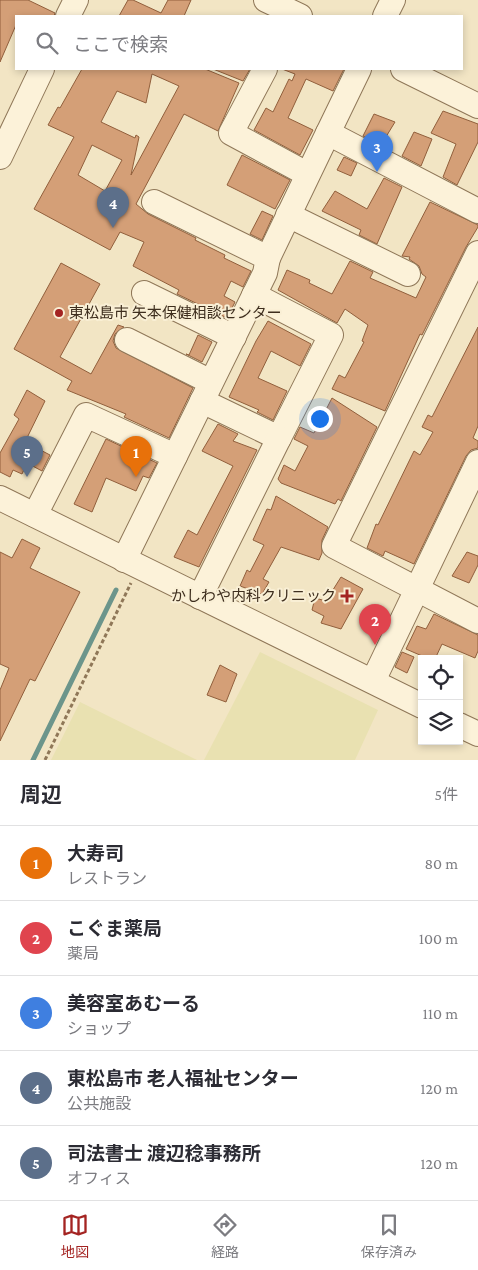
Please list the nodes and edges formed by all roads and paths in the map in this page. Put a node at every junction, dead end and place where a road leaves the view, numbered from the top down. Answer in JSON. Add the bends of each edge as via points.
{"nodes":[{"id":1,"x":76,"y":0,"type":"edge"},
{"id":2,"x":266,"y":0,"type":"edge"},
{"id":3,"x":393,"y":0,"type":"edge"},
{"id":4,"x":68,"y":15,"type":"edge"},
{"id":5,"x":296,"y":15,"type":"edge"},
{"id":6,"x":386,"y":15,"type":"edge"},
{"id":7,"x":42,"y":70,"type":"edge"},
{"id":8,"x":264,"y":70,"type":"edge"},
{"id":9,"x":359,"y":70,"type":"edge"},
{"id":10,"x":405,"y":70,"type":"edge"},
{"id":11,"x":478,"y":106,"type":"edge"},
{"id":12,"x":328,"y":132,"type":"junction"},
{"id":13,"x":0,"y":157,"type":"edge"},
{"id":14,"x":307,"y":174,"type":"junction"},
{"id":15,"x":154,"y":202,"type":"dead end"},
{"id":16,"x":478,"y":211,"type":"edge"},
{"id":17,"x":288,"y":215,"type":"junction"},
{"id":18,"x":478,"y":252,"type":"edge"},
{"id":19,"x":268,"y":258,"type":"junction"},
{"id":20,"x":408,"y":274,"type":"dead end"},
{"id":21,"x":144,"y":293,"type":"dead end"},
{"id":22,"x":254,"y":295,"type":"junction"},
{"id":23,"x":234,"y":336,"type":"junction"},
{"id":24,"x":127,"y":340,"type":"dead end"},
{"id":25,"x":207,"y":392,"type":"junction"},
{"id":26,"x":279,"y":438,"type":"junction"},
{"id":27,"x":175,"y":456,"type":"junction"},
{"id":28,"x":478,"y":462,"type":"edge"},
{"id":29,"x":0,"y":498,"type":"edge"},
{"id":30,"x":35,"y":514,"type":"junction"},
{"id":31,"x":131,"y":563,"type":"junction"},
{"id":32,"x":415,"y":589,"type":"junction"},
{"id":33,"x":200,"y":597,"type":"junction"},
{"id":34,"x":478,"y":621,"type":"edge"},
{"id":35,"x":373,"y":681,"type":"junction"},
{"id":36,"x":418,"y":704,"type":"edge"},
{"id":37,"x":463,"y":726,"type":"edge"},
{"id":38,"x":478,"y":734,"type":"edge"},
{"id":39,"x":45,"y":760,"type":"edge"}],
"edges":[{"from":1,"to":4,"type":"street"},
{"from":2,"to":5,"type":"street"},
{"from":3,"to":6,"type":"street"},
{"from":7,"to":13,"type":"street"},
{"from":8,"to":14,"type":"street","via":[[231,133]]},
{"from":9,"to":12,"type":"street"},
{"from":10,"to":11,"type":"street"},
{"from":12,"to":14,"type":"street"},
{"from":12,"to":16,"type":"street"},
{"from":14,"to":17,"type":"street"},
{"from":15,"to":19,"type":"street"},
{"from":17,"to":19,"type":"street"},
{"from":17,"to":20,"type":"street"},
{"from":18,"to":32,"type":"street","via":[[334,546]]},
{"from":19,"to":22,"type":"street","via":[[265,273]]},
{"from":21,"to":23,"type":"street"},
{"from":22,"to":23,"type":"street"},
{"from":22,"to":26,"type":"street","via":[[331,335]]},
{"from":23,"to":25,"type":"street"},
{"from":24,"to":25,"type":"street"},
{"from":25,"to":26,"type":"street"},
{"from":25,"to":27,"type":"street"},
{"from":26,"to":33,"type":"street"},
{"from":27,"to":30,"type":"street","via":[[86,415]]},
{"from":27,"to":31,"type":"street"},
{"from":28,"to":32,"type":"street"},
{"from":29,"to":30,"type":"street"},
{"from":30,"to":31,"type":"street"},
{"from":31,"to":33,"type":"street"},
{"from":31,"to":39,"type":"path"},
{"from":32,"to":34,"type":"street"},
{"from":32,"to":35,"type":"street"},
{"from":33,"to":35,"type":"street"},
{"from":35,"to":36,"type":"street"},
{"from":37,"to":38,"type":"street"}]}
